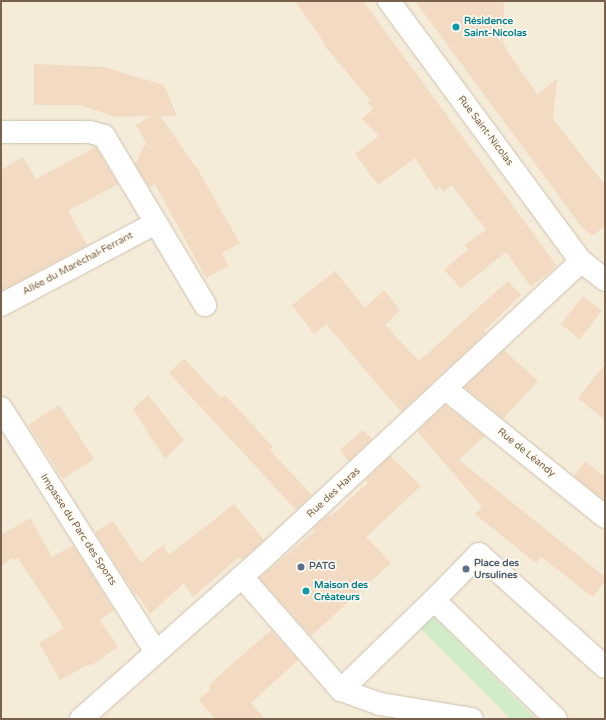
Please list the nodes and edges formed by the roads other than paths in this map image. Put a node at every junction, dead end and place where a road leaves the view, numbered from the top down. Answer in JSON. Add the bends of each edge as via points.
{"nodes":[{"id":1,"x":389,"y":1,"type":"edge"},
{"id":2,"x":1,"y":132,"type":"edge"},
{"id":3,"x":156,"y":223,"type":"junction"},
{"id":4,"x":581,"y":261,"type":"junction"},
{"id":5,"x":605,"y":280,"type":"edge"},
{"id":6,"x":1,"y":305,"type":"edge"},
{"id":7,"x":205,"y":305,"type":"dead end"},
{"id":8,"x":446,"y":389,"type":"junction"},
{"id":9,"x":1,"y":408,"type":"edge"},
{"id":10,"x":605,"y":517,"type":"edge"},
{"id":11,"x":242,"y":577,"type":"junction"},
{"id":12,"x":434,"y":600,"type":"junction"},
{"id":13,"x":156,"y":652,"type":"junction"},
{"id":14,"x":605,"y":666,"type":"edge"},
{"id":15,"x":341,"y":690,"type":"junction"},
{"id":16,"x":81,"y":719,"type":"edge"},
{"id":17,"x":472,"y":719,"type":"edge"},
{"id":18,"x":556,"y":719,"type":"edge"}],
"edges":[{"from":1,"to":4,"type":"street","name":"Rue Saint-Nicolas"},
{"from":2,"to":3,"type":"street","via":[[90,132],[104,136]]},
{"from":3,"to":6,"type":"street","name":"Allée du Maréchal-Ferrant"},
{"from":3,"to":7,"type":"street"},
{"from":4,"to":5,"type":"street","name":"Rue Saint-Nicolas"},
{"from":4,"to":8,"type":"street","name":"Rue des Haras"},
{"from":8,"to":10,"type":"street","name":"Rue de Léandy"},
{"from":8,"to":11,"type":"street","name":"Rue des Haras"},
{"from":9,"to":13,"type":"street","name":"Impasse du Parc des Sports"},
{"from":11,"to":13,"type":"street","name":"Rue des Haras"},
{"from":11,"to":15,"type":"street"},
{"from":12,"to":14,"type":"street","via":[[479,554]]},
{"from":12,"to":15,"type":"street"},
{"from":12,"to":18,"type":"street"},
{"from":13,"to":16,"type":"street","name":"Rue des Haras"},
{"from":15,"to":17,"type":"street","via":[[380,704]]}]}
